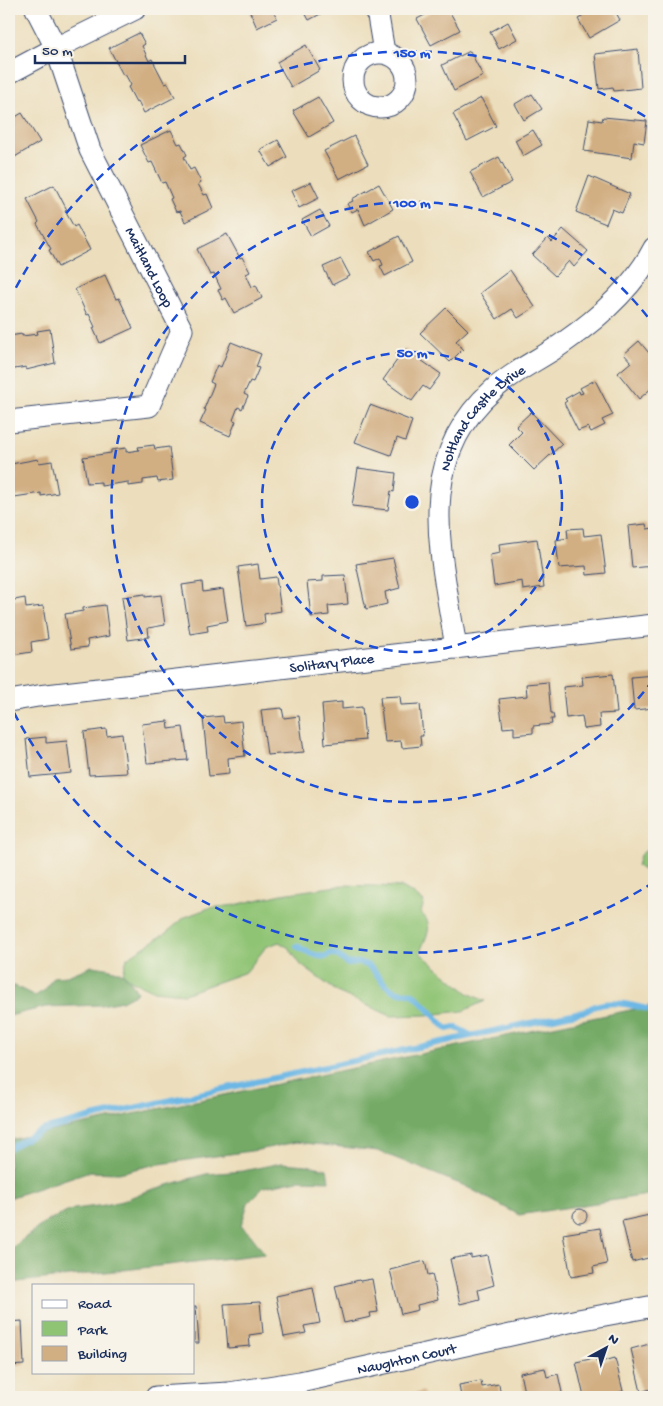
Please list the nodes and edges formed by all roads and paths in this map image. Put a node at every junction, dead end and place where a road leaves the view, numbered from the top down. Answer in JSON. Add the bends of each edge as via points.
{"nodes":[{"id":1,"x":36,"y":9,"type":"edge"},
{"id":2,"x":135,"y":9,"type":"edge"},
{"id":3,"x":374,"y":9,"type":"edge"},
{"id":4,"x":56,"y":48,"type":"junction"},
{"id":5,"x":384,"y":52,"type":"dead end"},
{"id":6,"x":9,"y":73,"type":"edge"},
{"id":7,"x":654,"y":248,"type":"edge"},
{"id":8,"x":9,"y":421,"type":"edge"},
{"id":9,"x":654,"y":625,"type":"edge"},
{"id":10,"x":456,"y":648,"type":"junction"},
{"id":11,"x":9,"y":701,"type":"edge"},
{"id":12,"x":654,"y":1306,"type":"edge"},
{"id":13,"x":156,"y":1397,"type":"edge"}],
"edges":[{"from":1,"to":4,"type":"street"},
{"from":2,"to":4,"type":"street"},
{"from":3,"to":5,"type":"street"},
{"from":4,"to":6,"type":"street"},
{"from":4,"to":8,"type":"street","name":"Maitland Loop","via":[[90,150],[182,330],[148,406]]},
{"from":7,"to":10,"type":"street","name":"Noltland Castle Drive","via":[[613,303],[552,352],[493,389],[470,415],[455,439],[446,460],[439,492],[438,525]]},
{"from":9,"to":10,"type":"street","name":"Solitary Place"},
{"from":10,"to":11,"type":"street","name":"Solitary Place"},
{"from":12,"to":13,"type":"street","name":"Naughton Court","via":[[300,1382],[229,1393]]}]}
